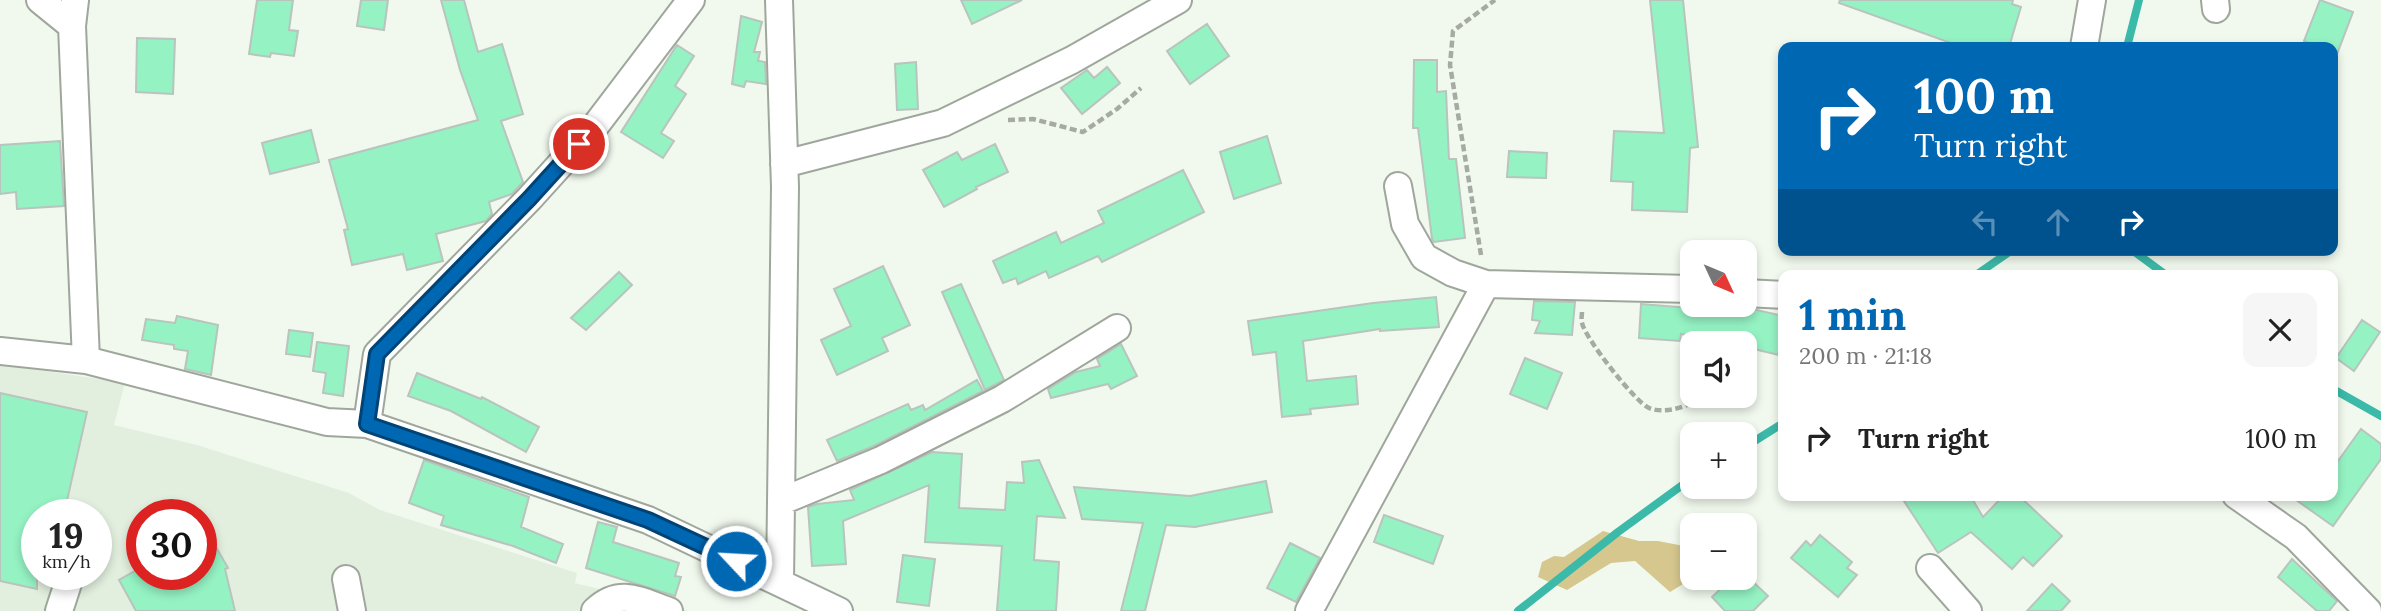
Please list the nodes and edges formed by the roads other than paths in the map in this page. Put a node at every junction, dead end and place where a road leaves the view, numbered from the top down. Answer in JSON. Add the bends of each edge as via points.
{"nodes":[{"id":1,"x":40,"y":0,"type":"edge"},
{"id":2,"x":75,"y":0,"type":"edge"},
{"id":3,"x":779,"y":0,"type":"edge"},
{"id":4,"x":2092,"y":0,"type":"edge"},
{"id":5,"x":684,"y":3,"type":"edge"},
{"id":6,"x":1161,"y":4,"type":"edge"},
{"id":7,"x":72,"y":26,"type":"junction"},
{"id":8,"x":2085,"y":42,"type":"edge"},
{"id":9,"x":784,"y":164,"type":"junction"},
{"id":10,"x":1398,"y":186,"type":"dead end"},
{"id":11,"x":1486,"y":284,"type":"junction"},
{"id":12,"x":1680,"y":289,"type":"edge"},
{"id":13,"x":1757,"y":294,"type":"edge"},
{"id":14,"x":1778,"y":295,"type":"edge"},
{"id":15,"x":1117,"y":328,"type":"dead end"},
{"id":16,"x":0,"y":351,"type":"edge"},
{"id":17,"x":86,"y":360,"type":"junction"},
{"id":18,"x":367,"y":424,"type":"junction"},
{"id":19,"x":782,"y":501,"type":"junction"},
{"id":20,"x":2245,"y":501,"type":"edge"},
{"id":21,"x":1930,"y":568,"type":"dead end"},
{"id":22,"x":346,"y":579,"type":"dead end"},
{"id":23,"x":780,"y":581,"type":"junction"},
{"id":24,"x":66,"y":590,"type":"edge"},
{"id":25,"x":59,"y":611,"type":"edge"},
{"id":26,"x":352,"y":611,"type":"edge"},
{"id":27,"x":595,"y":611,"type":"edge"},
{"id":28,"x":669,"y":611,"type":"edge"},
{"id":29,"x":839,"y":611,"type":"edge"},
{"id":30,"x":1310,"y":611,"type":"edge"},
{"id":31,"x":1968,"y":611,"type":"edge"},
{"id":32,"x":2368,"y":611,"type":"edge"}],
"edges":[{"from":1,"to":7,"type":"street"},
{"from":2,"to":7,"type":"street"},
{"from":3,"to":9,"type":"street"},
{"from":4,"to":8,"type":"street"},
{"from":5,"to":18,"type":"street","via":[[596,125],[377,354]]},
{"from":6,"to":9,"type":"street","via":[[1072,60],[943,123]]},
{"from":7,"to":17,"type":"street"},
{"from":9,"to":19,"type":"street"},
{"from":10,"to":11,"type":"street","via":[[1405,224],[1424,257]]},
{"from":11,"to":12,"type":"street"},
{"from":11,"to":30,"type":"street"},
{"from":13,"to":14,"type":"street"},
{"from":15,"to":19,"type":"street","via":[[1002,399],[881,460]]},
{"from":16,"to":17,"type":"street"},
{"from":17,"to":18,"type":"street","via":[[327,422]]},
{"from":18,"to":23,"type":"street","via":[[648,520]]},
{"from":19,"to":23,"type":"street"},
{"from":20,"to":32,"type":"street","via":[[2296,537]]},
{"from":21,"to":31,"type":"street"},
{"from":22,"to":26,"type":"street"},
{"from":23,"to":29,"type":"street"},
{"from":24,"to":25,"type":"street"},
{"from":27,"to":28,"type":"street","via":[[618,596]]}]}
